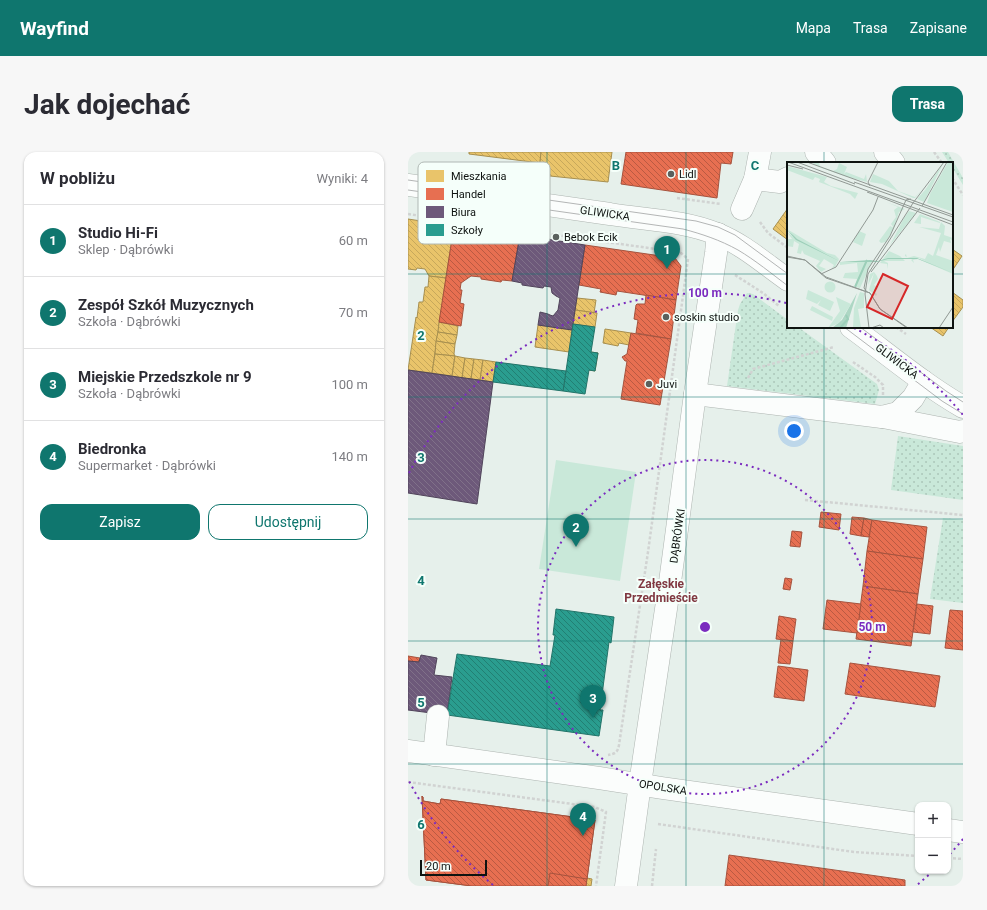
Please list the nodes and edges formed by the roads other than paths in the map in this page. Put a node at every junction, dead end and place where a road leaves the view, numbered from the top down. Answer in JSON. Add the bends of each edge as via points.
{"nodes":[{"id":1,"x":760,"y":152,"type":"edge"},
{"id":2,"x":886,"y":152,"type":"edge"},
{"id":3,"x":893,"y":162,"type":"edge"},
{"id":4,"x":787,"y":178,"type":"edge"},
{"id":5,"x":755,"y":179,"type":"junction"},
{"id":6,"x":408,"y":185,"type":"edge"},
{"id":7,"x":418,"y":186,"type":"edge"},
{"id":8,"x":550,"y":206,"type":"edge"},
{"id":9,"x":742,"y":209,"type":"dead end"},
{"id":10,"x":718,"y":234,"type":"junction"},
{"id":11,"x":787,"y":279,"type":"edge"},
{"id":12,"x":852,"y":328,"type":"edge"},
{"id":13,"x":923,"y":381,"type":"junction"},
{"id":14,"x":695,"y":394,"type":"junction"},
{"id":15,"x":882,"y":407,"type":"junction"},
{"id":16,"x":963,"y":407,"type":"edge"},
{"id":17,"x":963,"y":431,"type":"edge"},
{"id":18,"x":438,"y":716,"type":"dead end"},
{"id":19,"x":408,"y":751,"type":"edge"},
{"id":20,"x":434,"y":755,"type":"junction"},
{"id":21,"x":640,"y":784,"type":"junction"},
{"id":22,"x":915,"y":824,"type":"edge"},
{"id":23,"x":951,"y":830,"type":"edge"},
{"id":24,"x":963,"y":832,"type":"edge"},
{"id":25,"x":626,"y":886,"type":"edge"}],
"edges":[{"from":1,"to":5,"type":"street"},
{"from":2,"to":3,"type":"street"},
{"from":4,"to":5,"type":"street","via":[[780,182]]},
{"from":5,"to":9,"type":"street"},
{"from":6,"to":7,"type":"street","name":"GLIWICKA"},
{"from":8,"to":10,"type":"street","name":"GLIWICKA","via":[[672,222]]},
{"from":10,"to":11,"type":"street","name":"GLIWICKA","via":[[736,243]]},
{"from":10,"to":14,"type":"street","name":"DĄBRÓWKI"},
{"from":12,"to":13,"type":"street","name":"GLIWICKA"},
{"from":13,"to":15,"type":"street","name":"GLIWICKA","via":[[914,398],[898,414]]},
{"from":13,"to":16,"type":"street","name":"GLIWICKA"},
{"from":14,"to":15,"type":"street","name":"GLIWICKA"},
{"from":14,"to":21,"type":"street","name":"DĄBRÓWKI"},
{"from":15,"to":17,"type":"street","name":"GLIWICKA"},
{"from":18,"to":20,"type":"street"},
{"from":19,"to":20,"type":"street","name":"OPOLSKA"},
{"from":20,"to":21,"type":"street","name":"OPOLSKA"},
{"from":21,"to":22,"type":"street","name":"OPOLSKA"},
{"from":21,"to":25,"type":"street","name":"DĄBRÓWKI"},
{"from":23,"to":24,"type":"street"}]}
